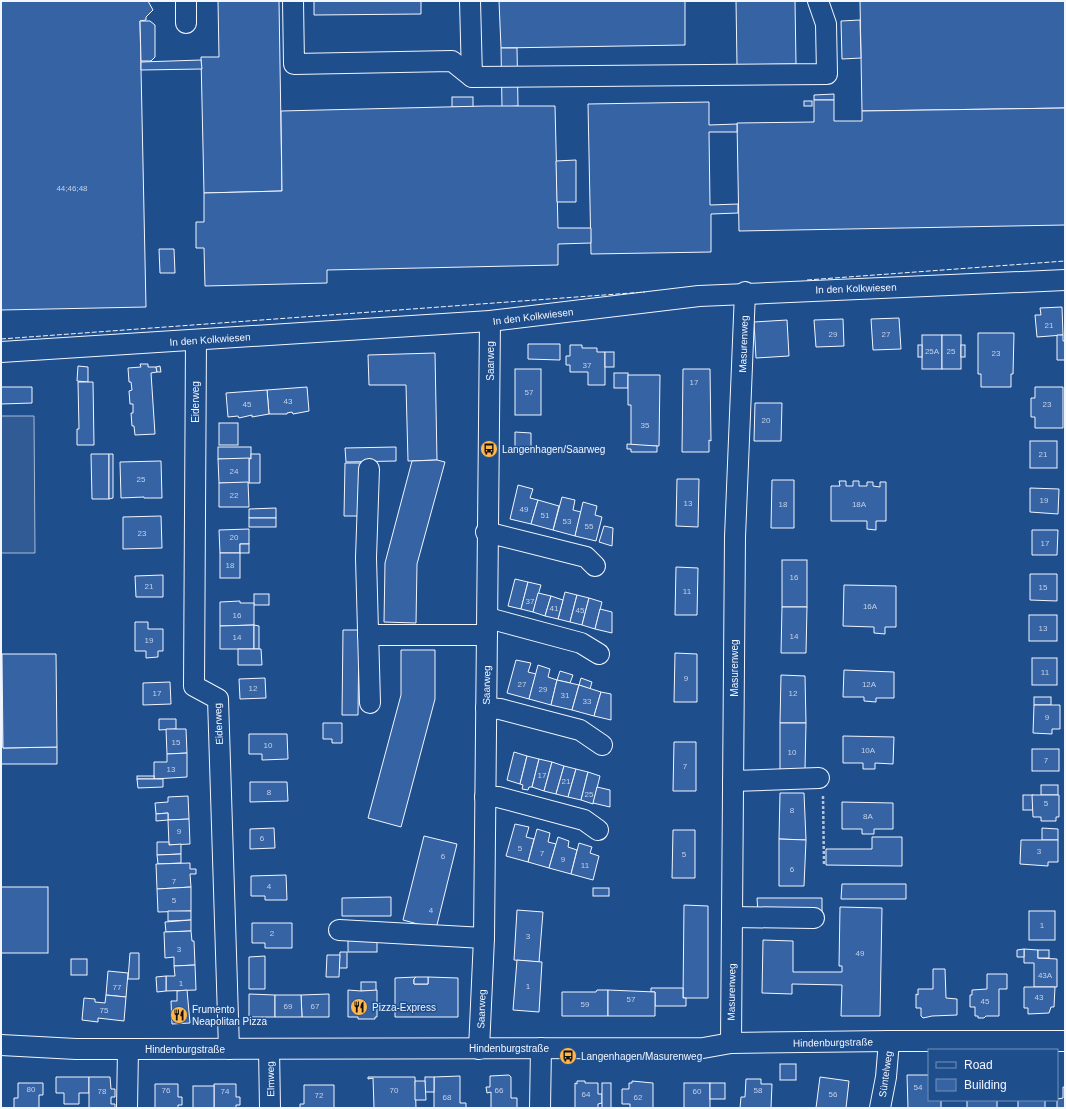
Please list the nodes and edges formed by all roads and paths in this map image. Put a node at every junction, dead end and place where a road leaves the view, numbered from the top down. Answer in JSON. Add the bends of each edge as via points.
{"nodes":[{"id":1,"x":186,"y":1,"type":"edge"},
{"id":2,"x":293,"y":1,"type":"edge"},
{"id":3,"x":470,"y":1,"type":"edge"},
{"id":4,"x":818,"y":1,"type":"edge"},
{"id":5,"x":186,"y":23,"type":"dead end"},
{"id":6,"x":472,"y":77,"type":"junction"},
{"id":7,"x":1065,"y":280,"type":"edge"},
{"id":8,"x":745,"y":292,"type":"junction"},
{"id":9,"x":490,"y":321,"type":"junction"},
{"id":10,"x":196,"y":340,"type":"junction"},
{"id":11,"x":1,"y":352,"type":"edge"},
{"id":12,"x":369,"y":469,"type":"dead end"},
{"id":13,"x":486,"y":532,"type":"junction"},
{"id":14,"x":596,"y":566,"type":"dead end"},
{"id":15,"x":488,"y":627,"type":"junction"},
{"id":16,"x":368,"y":635,"type":"junction"},
{"id":17,"x":599,"y":654,"type":"dead end"},
{"id":18,"x":370,"y":703,"type":"dead end"},
{"id":19,"x":486,"y":708,"type":"junction"},
{"id":20,"x":602,"y":745,"type":"dead end"},
{"id":21,"x":819,"y":778,"type":"joint"},
{"id":22,"x":733,"y":781,"type":"junction"},
{"id":23,"x":485,"y":797,"type":"junction"},
{"id":24,"x":598,"y":830,"type":"dead end"},
{"id":25,"x":824,"y":865,"type":"dead end"},
{"id":26,"x":732,"y":917,"type":"junction"},
{"id":27,"x":814,"y":918,"type":"dead end"},
{"id":28,"x":339,"y":930,"type":"dead end"},
{"id":29,"x":484,"y":938,"type":"junction"},
{"id":30,"x":889,"y":1041,"type":"junction"},
{"id":31,"x":1065,"y":1041,"type":"edge"},
{"id":32,"x":731,"y":1044,"type":"junction"},
{"id":33,"x":1,"y":1045,"type":"edge"},
{"id":34,"x":479,"y":1048,"type":"junction"},
{"id":35,"x":541,"y":1048,"type":"junction"},
{"id":36,"x":128,"y":1049,"type":"junction"},
{"id":37,"x":229,"y":1049,"type":"junction"},
{"id":38,"x":269,"y":1049,"type":"junction"},
{"id":39,"x":127,"y":1108,"type":"edge"},
{"id":40,"x":270,"y":1108,"type":"edge"},
{"id":41,"x":540,"y":1108,"type":"edge"},
{"id":42,"x":880,"y":1108,"type":"edge"}],
"edges":[{"from":1,"to":5,"type":"street"},
{"from":2,"to":6,"type":"street","via":[[294,64],[452,61]]},
{"from":3,"to":6,"type":"street"},
{"from":4,"to":6,"type":"street","via":[[826,24],[827,74]]},
{"from":7,"to":8,"type":"street","name":"In den Kolkwiesen"},
{"from":8,"to":9,"type":"street","name":"In den Kolkwiesen"},
{"from":8,"to":22,"type":"street","name":"Masurenweg","via":[[735,538]]},
{"from":9,"to":10,"type":"street","name":"In den Kolkwiesen"},
{"from":9,"to":13,"type":"street","name":"Saarweg"},
{"from":10,"to":11,"type":"street","name":"In den Kolkwiesen"},
{"from":10,"to":37,"type":"street","name":"Eiderweg","via":[[194,686],[218,698]]},
{"from":12,"to":16,"type":"street","via":[[366,558]]},
{"from":13,"to":14,"type":"street","via":[[586,557]]},
{"from":13,"to":15,"type":"street","name":"Saarweg"},
{"from":15,"to":16,"type":"street"},
{"from":15,"to":17,"type":"street","via":[[580,643]]},
{"from":15,"to":19,"type":"street","name":"Saarweg"},
{"from":16,"to":18,"type":"street"},
{"from":19,"to":20,"type":"street","via":[[500,709],[580,730]]},
{"from":19,"to":23,"type":"street","name":"Saarweg"},
{"from":21,"to":22,"type":"street"},
{"from":21,"to":25,"type":"path","via":[[824,801]]},
{"from":22,"to":26,"type":"street","name":"Masurenweg"},
{"from":23,"to":24,"type":"street","via":[[498,797],[584,820]]},
{"from":23,"to":29,"type":"street","name":"Saarweg"},
{"from":26,"to":27,"type":"street"},
{"from":26,"to":32,"type":"street","name":"Masurenweg"},
{"from":28,"to":29,"type":"street"},
{"from":29,"to":34,"type":"street","name":"Saarweg"},
{"from":30,"to":31,"type":"street","name":"Hindenburgstraße"},
{"from":30,"to":32,"type":"street","name":"Hindenburgstraße"},
{"from":30,"to":42,"type":"street","name":"Süntelweg"},
{"from":32,"to":35,"type":"street","name":"Hindenburgstraße","via":[[703,1048]]},
{"from":33,"to":36,"type":"street","name":"Hindenburgstraße"},
{"from":34,"to":35,"type":"street","name":"Hindenburgstraße"},
{"from":34,"to":38,"type":"street","name":"Hindenburgstraße"},
{"from":35,"to":41,"type":"street"},
{"from":36,"to":37,"type":"street","name":"Hindenburgstraße"},
{"from":36,"to":39,"type":"street"},
{"from":37,"to":38,"type":"street","name":"Hindenburgstraße"},
{"from":38,"to":40,"type":"street","name":"Elmweg"}]}
